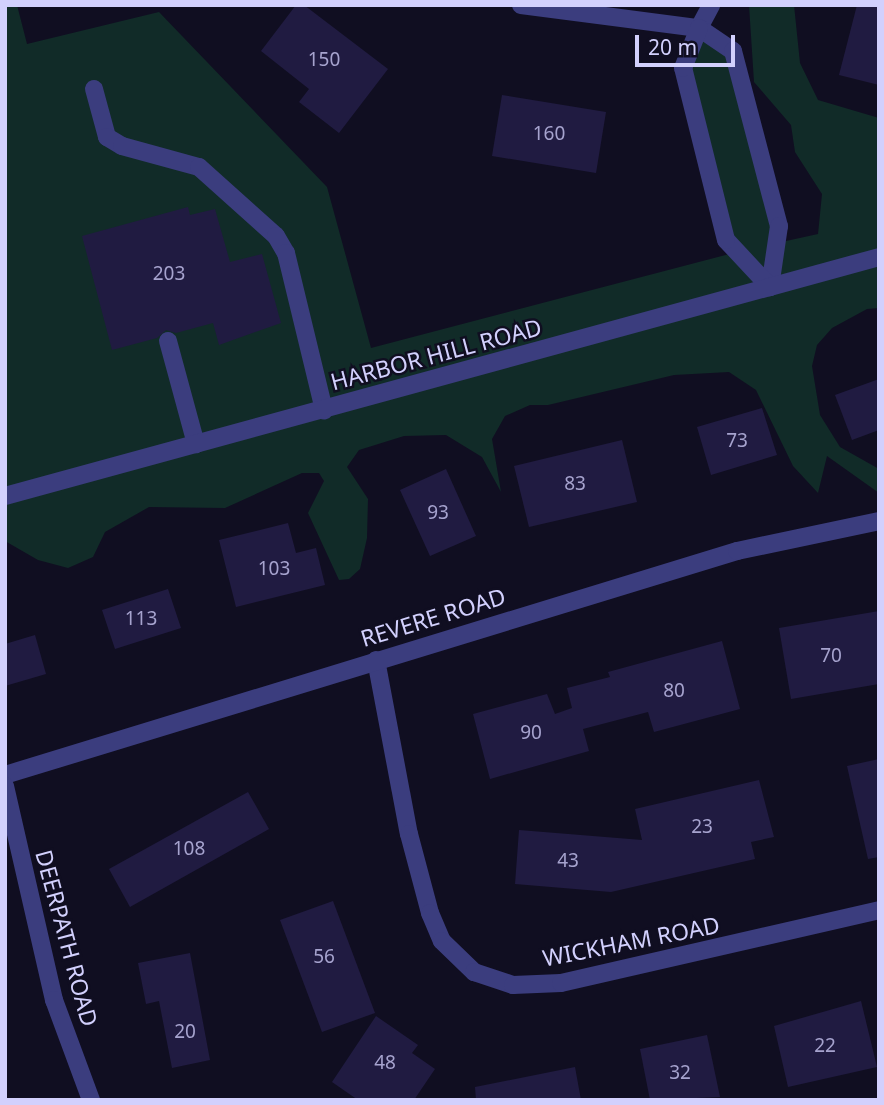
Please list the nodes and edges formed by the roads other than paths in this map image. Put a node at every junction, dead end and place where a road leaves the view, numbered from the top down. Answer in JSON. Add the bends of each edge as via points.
{"nodes":[{"id":1,"x":521,"y":5,"type":"edge"},
{"id":2,"x":711,"y":5,"type":"edge"},
{"id":3,"x":699,"y":28,"type":"junction"},
{"id":4,"x":94,"y":89,"type":"dead end"},
{"id":5,"x":879,"y":257,"type":"edge"},
{"id":6,"x":770,"y":287,"type":"junction"},
{"id":7,"x":168,"y":341,"type":"dead end"},
{"id":8,"x":324,"y":410,"type":"junction"},
{"id":9,"x":196,"y":444,"type":"junction"},
{"id":10,"x":5,"y":496,"type":"edge"},
{"id":11,"x":879,"y":521,"type":"edge"},
{"id":12,"x":376,"y":660,"type":"junction"},
{"id":13,"x":5,"y":775,"type":"edge"},
{"id":14,"x":5,"y":786,"type":"edge"},
{"id":15,"x":879,"y":910,"type":"edge"},
{"id":16,"x":90,"y":1100,"type":"edge"}],
"edges":[{"from":1,"to":3,"type":"street"},
{"from":2,"to":3,"type":"street"},
{"from":3,"to":6,"type":"street","via":[[733,51],[779,226]]},
{"from":3,"to":6,"type":"street","via":[[683,68],[726,240]]},
{"from":4,"to":8,"type":"street","via":[[107,137],[199,167],[276,236],[286,253]]},
{"from":5,"to":6,"type":"street","name":"HARBOR HILL ROAD"},
{"from":6,"to":8,"type":"street","name":"HARBOR HILL ROAD"},
{"from":7,"to":9,"type":"street"},
{"from":8,"to":9,"type":"street","name":"HARBOR HILL ROAD"},
{"from":9,"to":10,"type":"street","name":"HARBOR HILL ROAD"},
{"from":11,"to":12,"type":"street","name":"REVERE ROAD","via":[[737,551]]},
{"from":12,"to":13,"type":"street","name":"REVERE ROAD"},
{"from":12,"to":15,"type":"street","name":"WICKHAM ROAD","via":[[409,834],[430,913],[442,941],[474,972],[513,985],[561,983]]},
{"from":14,"to":16,"type":"street","name":"DEERPATH ROAD","via":[[54,1000]]}]}
